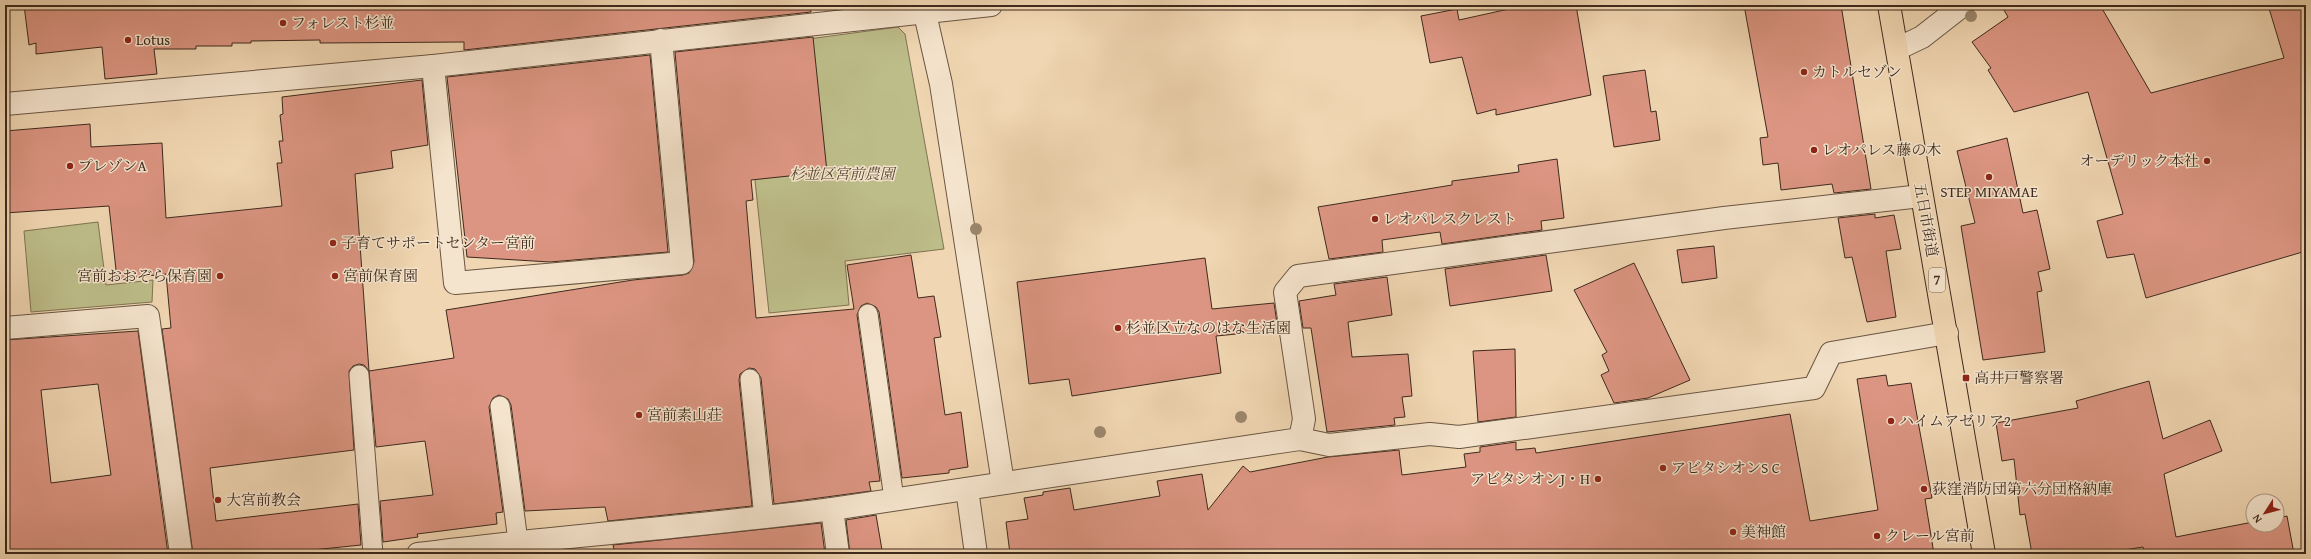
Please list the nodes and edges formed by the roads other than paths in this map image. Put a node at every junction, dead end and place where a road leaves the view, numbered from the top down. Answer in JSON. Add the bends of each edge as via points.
{"nodes":[{"id":1,"x":991,"y":5,"type":"edge"},
{"id":2,"x":1890,"y":5,"type":"edge"},
{"id":3,"x":1963,"y":5,"type":"edge"},
{"id":4,"x":924,"y":8,"type":"edge"},
{"id":5,"x":661,"y":40,"type":"junction"},
{"id":6,"x":1897,"y":49,"type":"junction"},
{"id":7,"x":433,"y":66,"type":"junction"},
{"id":8,"x":5,"y":104,"type":"edge"},
{"id":9,"x":1921,"y":196,"type":"junction"},
{"id":10,"x":868,"y":314,"type":"dead end"},
{"id":11,"x":5,"y":328,"type":"edge"},
{"id":12,"x":1947,"y":333,"type":"junction"},
{"id":13,"x":359,"y":375,"type":"dead end"},
{"id":14,"x":750,"y":379,"type":"dead end"},
{"id":15,"x":500,"y":406,"type":"dead end"},
{"id":16,"x":1300,"y":439,"type":"junction"},
{"id":17,"x":1003,"y":483,"type":"junction"},
{"id":18,"x":967,"y":489,"type":"junction"},
{"id":19,"x":894,"y":500,"type":"junction"},
{"id":20,"x":832,"y":509,"type":"junction"},
{"id":21,"x":764,"y":518,"type":"junction"},
{"id":22,"x":518,"y":541,"type":"junction"},
{"id":23,"x":181,"y":554,"type":"edge"},
{"id":24,"x":373,"y":554,"type":"edge"},
{"id":25,"x":418,"y":554,"type":"edge"},
{"id":26,"x":838,"y":554,"type":"edge"},
{"id":27,"x":976,"y":554,"type":"edge"},
{"id":28,"x":1984,"y":554,"type":"edge"}],
"edges":[{"from":1,"to":4,"type":"street"},
{"from":2,"to":6,"type":"main road","name":"五日市街道","number":"7"},
{"from":3,"to":6,"type":"street","via":[[1922,37]]},
{"from":4,"to":5,"type":"street"},
{"from":4,"to":17,"type":"street","via":[[941,84]]},
{"from":5,"to":7,"type":"street"},
{"from":5,"to":7,"type":"street","via":[[682,263],[455,283]]},
{"from":6,"to":9,"type":"main road","name":"五日市街道","number":"7"},
{"from":7,"to":8,"type":"street"},
{"from":9,"to":12,"type":"main road","name":"五日市街道","number":"7"},
{"from":9,"to":16,"type":"street","via":[[1724,218],[1298,276],[1285,292],[1304,419]]},
{"from":10,"to":19,"type":"lane"},
{"from":11,"to":23,"type":"street","via":[[148,316]]},
{"from":12,"to":16,"type":"street","via":[[1831,353],[1814,388],[1459,437],[1430,434],[1329,445]]},
{"from":12,"to":28,"type":"main road","name":"五日市街道","number":"7"},
{"from":13,"to":24,"type":"lane"},
{"from":14,"to":21,"type":"lane"},
{"from":15,"to":22,"type":"lane"},
{"from":16,"to":17,"type":"street"},
{"from":17,"to":18,"type":"street"},
{"from":18,"to":19,"type":"street"},
{"from":18,"to":27,"type":"street"},
{"from":19,"to":20,"type":"street"},
{"from":20,"to":21,"type":"street"},
{"from":20,"to":26,"type":"street"},
{"from":21,"to":22,"type":"street"},
{"from":22,"to":25,"type":"street"}]}
